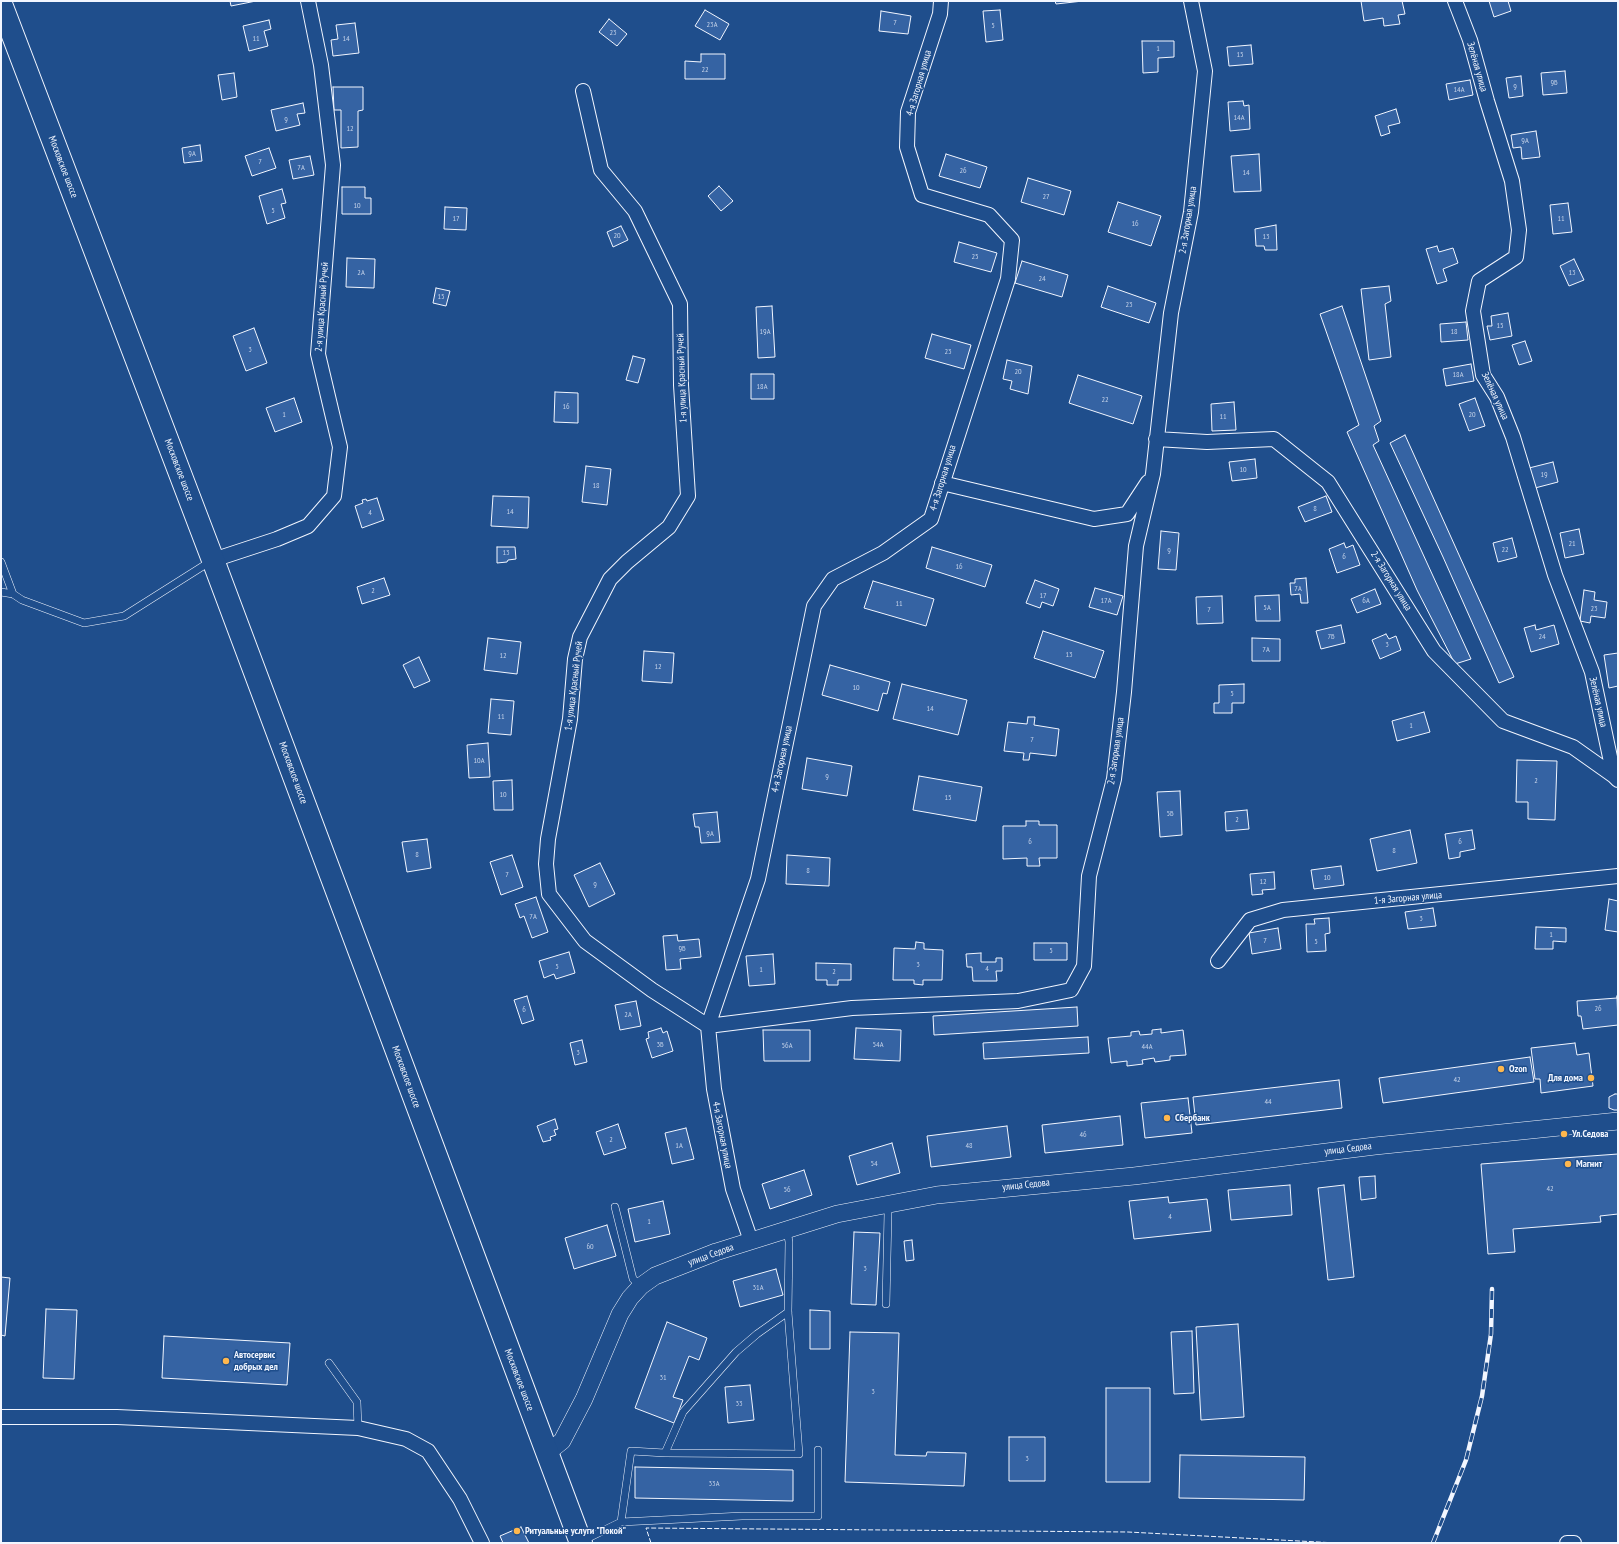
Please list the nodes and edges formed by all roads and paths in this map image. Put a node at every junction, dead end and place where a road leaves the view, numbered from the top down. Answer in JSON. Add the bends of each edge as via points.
{"nodes":[{"id":1,"x":308,"y":1,"type":"edge"},
{"id":2,"x":941,"y":1,"type":"edge"},
{"id":3,"x":1190,"y":1,"type":"edge"},
{"id":4,"x":1455,"y":1,"type":"edge"},
{"id":5,"x":1,"y":4,"type":"edge"},
{"id":6,"x":583,"y":91,"type":"dead end"},
{"id":7,"x":1156,"y":439,"type":"junction"},
{"id":8,"x":1153,"y":474,"type":"junction"},
{"id":9,"x":942,"y":483,"type":"junction"},
{"id":10,"x":213,"y":560,"type":"junction"},
{"id":11,"x":1,"y":562,"type":"edge"},
{"id":12,"x":1,"y":592,"type":"edge"},
{"id":13,"x":13,"y":594,"type":"junction"},
{"id":14,"x":1616,"y":778,"type":"edge"},
{"id":15,"x":1618,"y":876,"type":"edge"},
{"id":16,"x":1218,"y":961,"type":"dead end"},
{"id":17,"x":708,"y":1026,"type":"junction"},
{"id":18,"x":1618,"y":1121,"type":"edge"},
{"id":19,"x":886,"y":1203,"type":"junction"},
{"id":20,"x":615,"y":1207,"type":"dead end"},
{"id":21,"x":787,"y":1230,"type":"junction"},
{"id":22,"x":751,"y":1241,"type":"junction"},
{"id":23,"x":641,"y":1286,"type":"junction"},
{"id":24,"x":886,"y":1304,"type":"dead end"},
{"id":25,"x":788,"y":1312,"type":"junction"},
{"id":26,"x":328,"y":1363,"type":"dead end"},
{"id":27,"x":1,"y":1417,"type":"edge"},
{"id":28,"x":358,"y":1428,"type":"junction"},
{"id":29,"x":818,"y":1450,"type":"dead end"},
{"id":30,"x":547,"y":1453,"type":"junction"},
{"id":31,"x":665,"y":1454,"type":"junction"},
{"id":32,"x":621,"y":1522,"type":"junction"},
{"id":33,"x":482,"y":1543,"type":"edge"},
{"id":34,"x":580,"y":1543,"type":"edge"},
{"id":35,"x":1567,"y":1543,"type":"edge"},
{"id":36,"x":1574,"y":1543,"type":"edge"}],
"edges":[{"from":1,"to":10,"type":"street","name":"2-я улица Красный Ручей","via":[[321,65],[333,165],[318,354],[340,447],[334,496],[308,526]]},
{"from":2,"to":9,"type":"street","name":"4-я Загорная улица","via":[[940,14],[908,112],[907,148],[922,195],[989,215],[1012,240],[1008,279]]},
{"from":3,"to":7,"type":"street","name":"2-я Загорная улица","via":[[1205,71],[1192,212],[1171,313]]},
{"from":4,"to":14,"type":"street","name":"Зелёная улица","via":[[1470,40],[1512,181],[1519,230],[1516,257],[1479,281],[1472,311],[1483,375],[1497,396],[1513,437],[1555,575],[1592,672]]},
{"from":5,"to":10,"type":"main road","name":"Московское шоссе"},
{"from":6,"to":17,"type":"street","name":"1-я улица Красный Ручей","via":[[601,170],[635,211],[680,304],[681,385],[688,496],[669,527],[610,579],[580,637],[575,658],[570,719],[548,839],[546,864],[549,894],[585,941],[652,990]]},
{"from":7,"to":8,"type":"street","name":"2-я Загорная улица"},
{"from":7,"to":14,"type":"street","name":"2-я Загорная улица","via":[[1207,442],[1274,439],[1328,482],[1434,651],[1503,721],[1573,747]]},
{"from":8,"to":9,"type":"street","via":[[1127,514],[1094,519]]},
{"from":8,"to":17,"type":"street","name":"2-я Загорная улица","via":[[1136,546],[1114,778],[1089,876],[1084,966],[1071,990],[1018,1000],[852,1008]]},
{"from":9,"to":17,"type":"street","name":"4-я Загорная улица","via":[[931,519],[883,553],[833,578],[814,606],[758,879]]},
{"from":10,"to":13,"type":"lane","via":[[124,616],[84,623],[22,600]]},
{"from":10,"to":30,"type":"main road","name":"Московское шоссе"},
{"from":11,"to":13,"type":"lane"},
{"from":12,"to":13,"type":"lane"},
{"from":15,"to":16,"type":"street","name":"1-я Загорная улица","via":[[1283,910],[1250,920]]},
{"from":17,"to":22,"type":"street","name":"4-я Загорная улица","via":[[714,1089],[732,1189]]},
{"from":18,"to":19,"type":"street","name":"улица Седова","via":[[1375,1146],[1134,1176],[945,1194]]},
{"from":19,"to":21,"type":"street","name":"улица Седова","via":[[837,1214]]},
{"from":19,"to":24,"type":"lane"},
{"from":20,"to":23,"type":"lane","via":[[633,1279]]},
{"from":21,"to":22,"type":"street","name":"улица Седова"},
{"from":21,"to":25,"type":"lane"},
{"from":22,"to":23,"type":"street","name":"улица Седова","via":[[655,1276]]},
{"from":23,"to":30,"type":"street","name":"улица Седова","via":[[620,1314],[584,1399],[562,1441]]},
{"from":25,"to":31,"type":"lane","via":[[736,1352],[683,1412]]},
{"from":25,"to":31,"type":"lane","via":[[799,1454]]},
{"from":26,"to":28,"type":"lane","via":[[357,1402]]},
{"from":27,"to":28,"type":"street","via":[[117,1417]]},
{"from":28,"to":33,"type":"street","via":[[406,1439],[428,1451],[460,1499]]},
{"from":29,"to":32,"type":"lane","via":[[818,1516],[742,1516]]},
{"from":30,"to":34,"type":"main road","name":"Московское шоссе"},
{"from":31,"to":32,"type":"lane","via":[[631,1452]]},
{"from":32,"to":34,"type":"lane"},
{"from":35,"to":36,"type":"street"}]}
